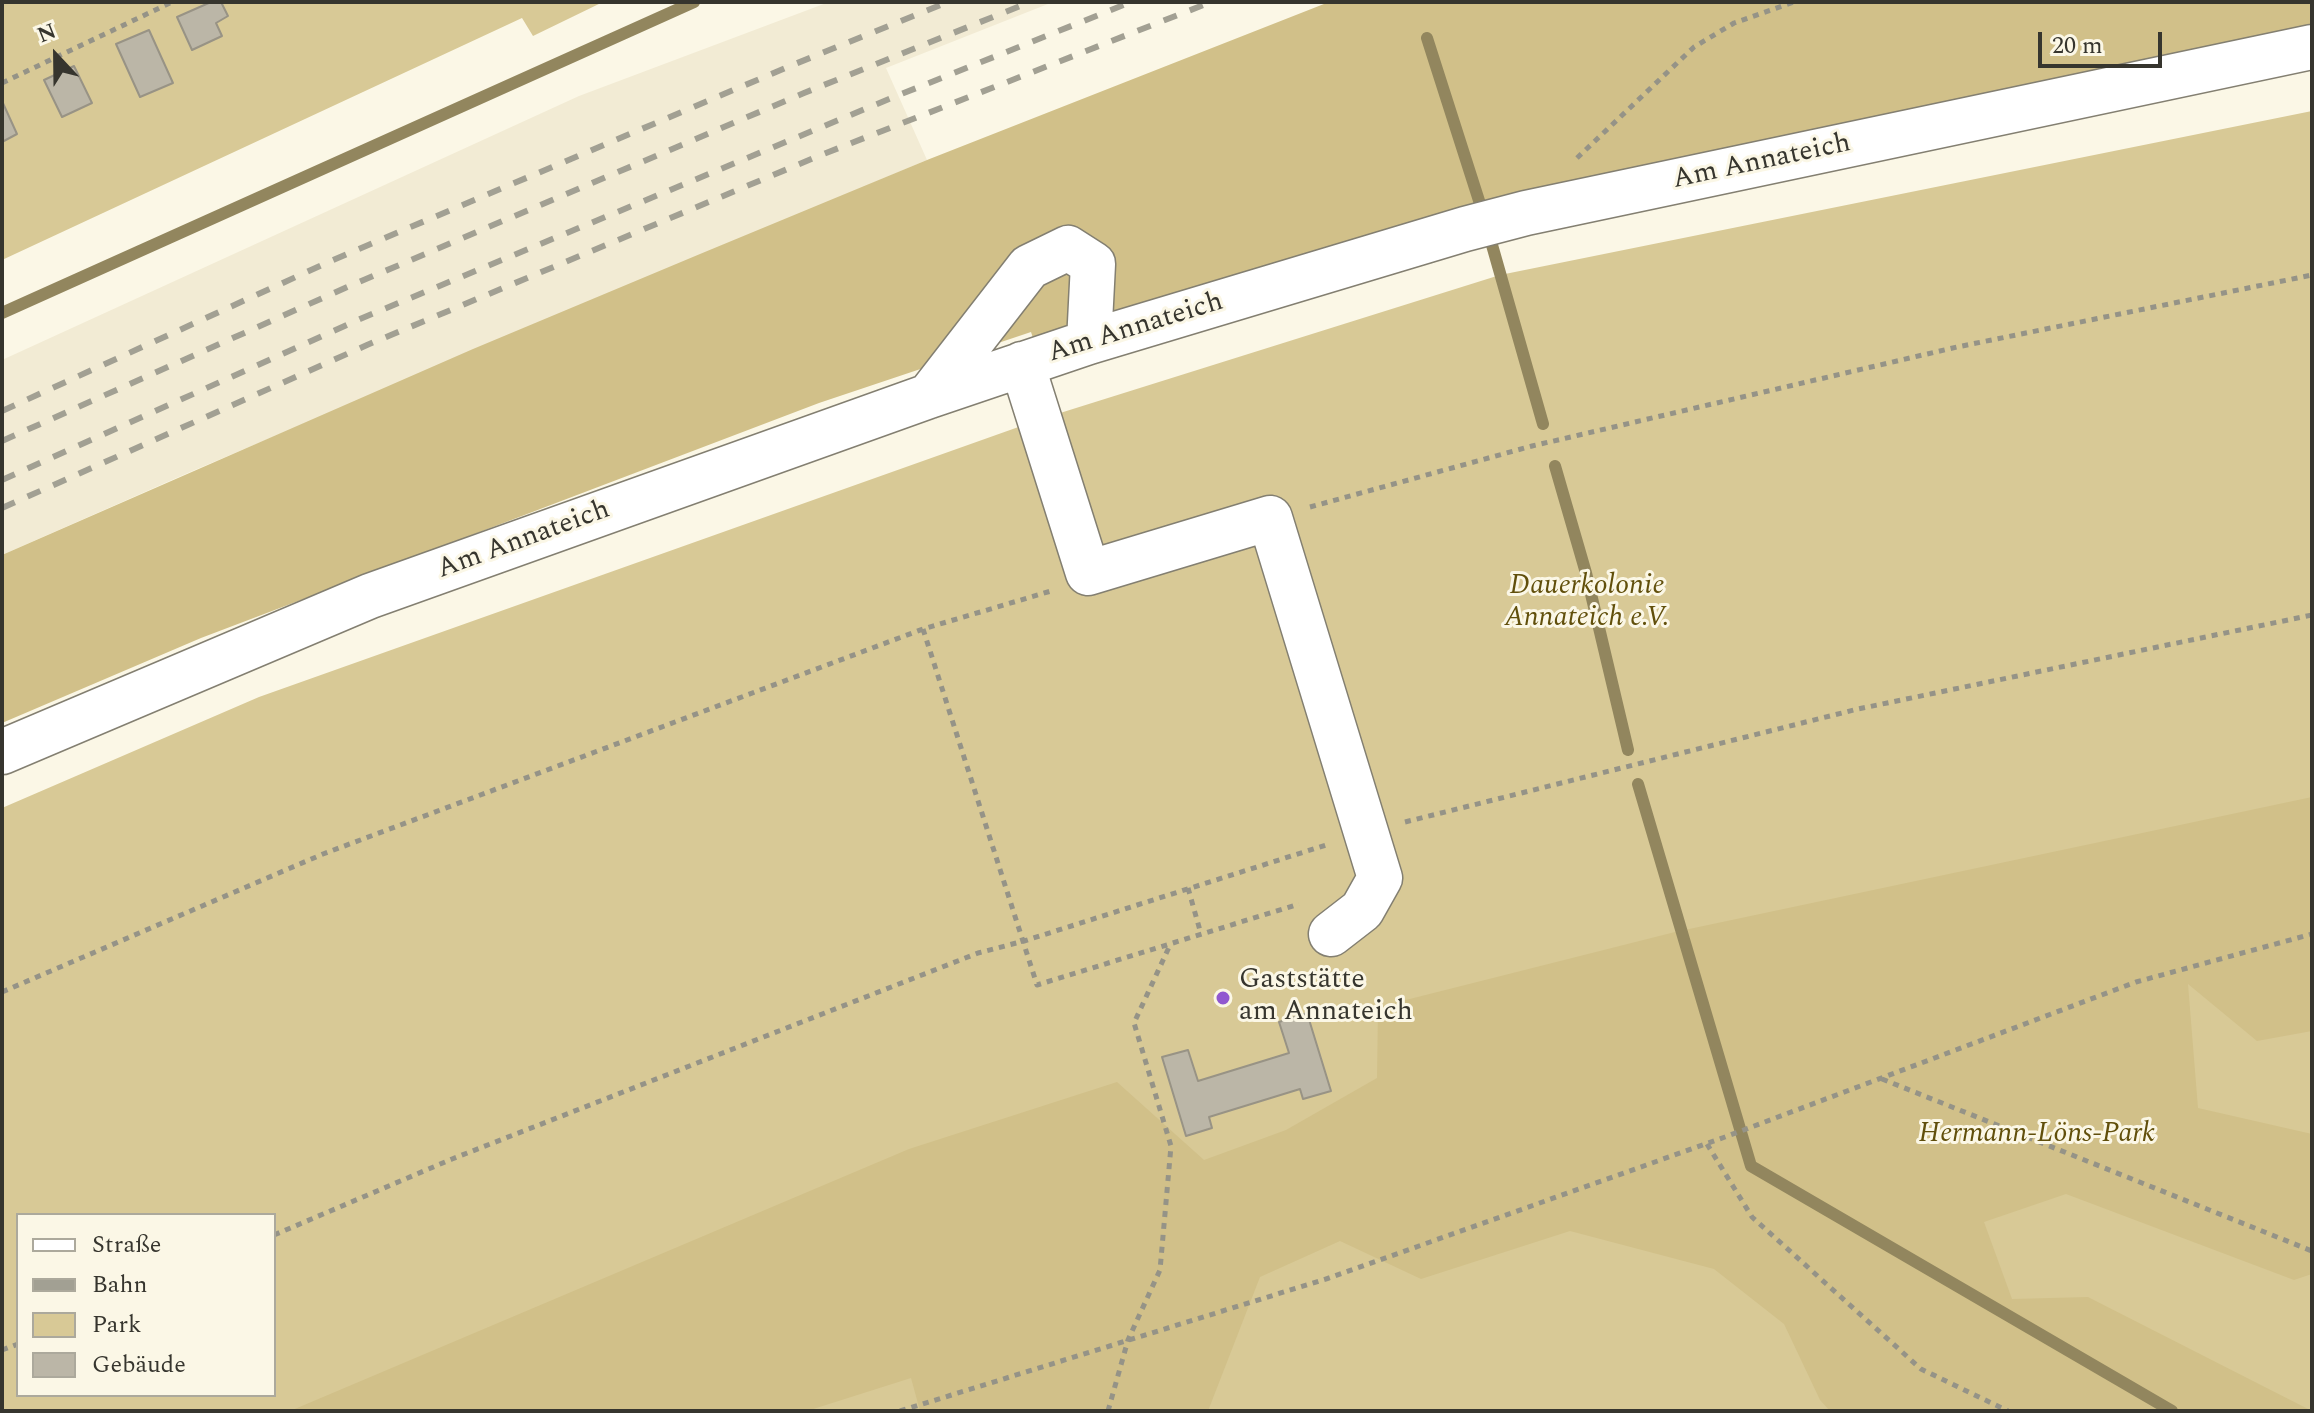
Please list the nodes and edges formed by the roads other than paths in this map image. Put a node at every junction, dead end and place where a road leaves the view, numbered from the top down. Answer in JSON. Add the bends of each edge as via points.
{"nodes":[{"id":1,"x":2312,"y":47,"type":"edge"},
{"id":2,"x":1089,"y":342,"type":"junction"},
{"id":3,"x":1022,"y":364,"type":"junction"},
{"id":4,"x":929,"y":396,"type":"junction"},
{"id":5,"x":2,"y":752,"type":"edge"},
{"id":6,"x":1331,"y":934,"type":"dead end"}],
"edges":[{"from":1,"to":2,"type":"street","name":"Am Annateich","via":[[1526,213]]},
{"from":2,"to":3,"type":"street","name":"Am Annateich"},
{"from":2,"to":4,"type":"street","via":[[1093,264],[1068,248],[1029,267]]},
{"from":3,"to":4,"type":"street","name":"Am Annateich"},
{"from":3,"to":6,"type":"street","via":[[1088,573],[1270,518],[1380,878],[1362,910]]},
{"from":4,"to":5,"type":"street","name":"Am Annateich","via":[[370,596]]}]}
